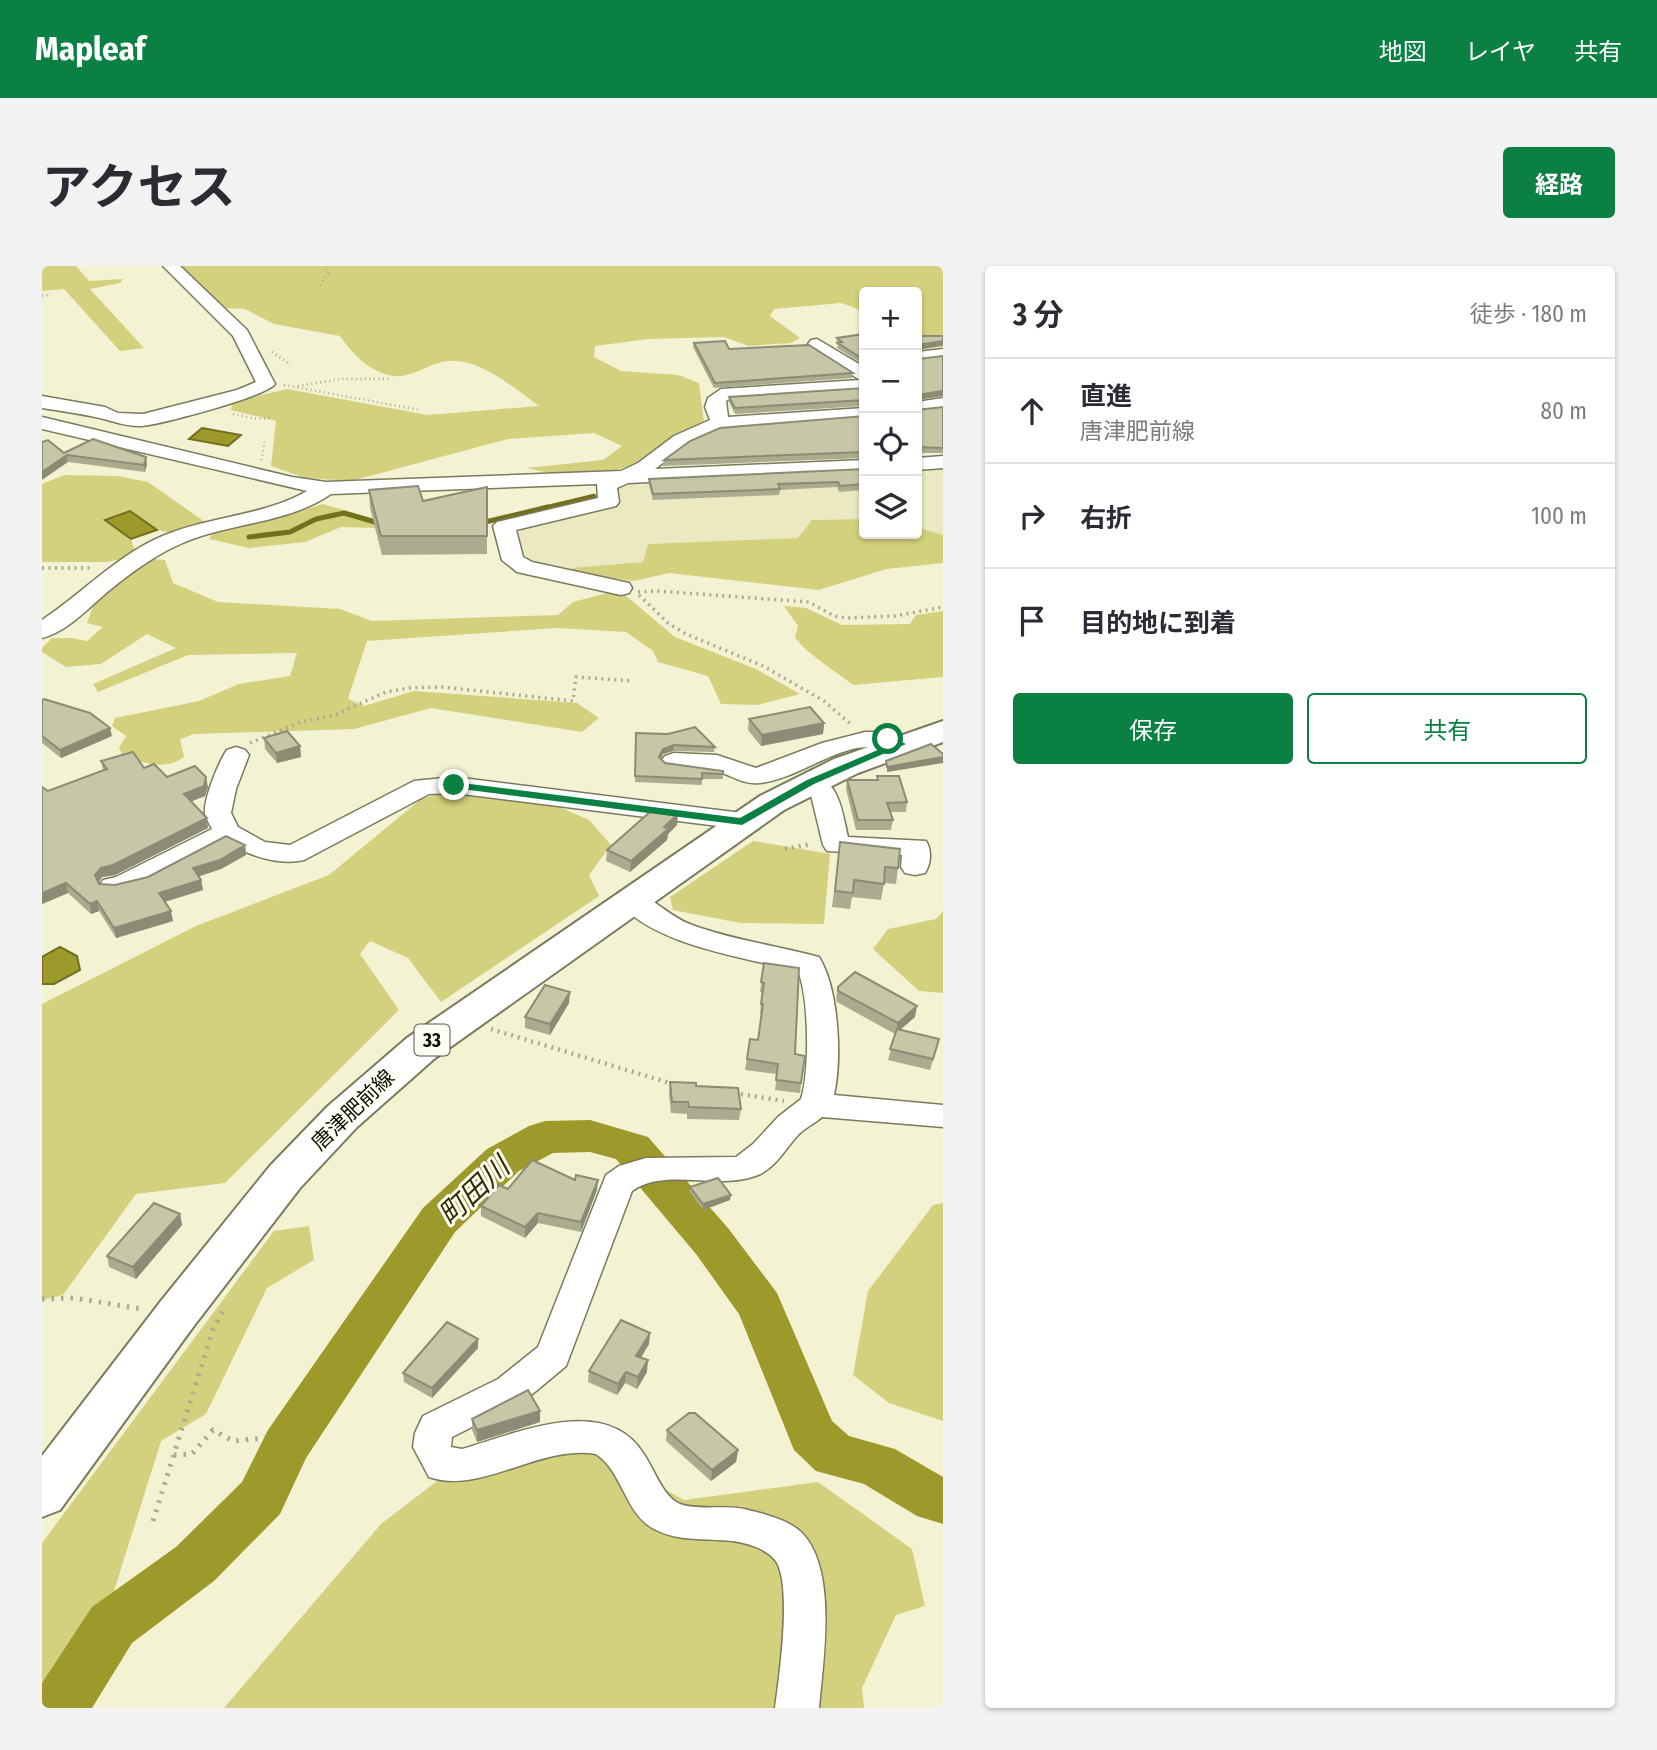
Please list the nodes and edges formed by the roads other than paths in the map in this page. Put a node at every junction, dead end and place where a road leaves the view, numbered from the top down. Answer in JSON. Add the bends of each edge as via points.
{"nodes":[{"id":1,"x":171,"y":266,"type":"edge"},
{"id":2,"x":817,"y":344,"type":"dead end"},
{"id":3,"x":943,"y":354,"type":"edge"},
{"id":4,"x":922,"y":356,"type":"edge"},
{"id":5,"x":859,"y":372,"type":"edge"},
{"id":6,"x":859,"y":385,"type":"edge"},
{"id":7,"x":42,"y":402,"type":"edge"},
{"id":8,"x":943,"y":404,"type":"edge"},
{"id":9,"x":922,"y":407,"type":"edge"},
{"id":10,"x":859,"y":414,"type":"edge"},
{"id":11,"x":42,"y":423,"type":"edge"},
{"id":12,"x":720,"y":423,"type":"junction"},
{"id":13,"x":943,"y":462,"type":"edge"},
{"id":14,"x":922,"y":464,"type":"edge"},
{"id":15,"x":859,"y":466,"type":"edge"},
{"id":16,"x":623,"y":477,"type":"junction"},
{"id":17,"x":326,"y":488,"type":"junction"},
{"id":18,"x":628,"y":590,"type":"road end"},
{"id":19,"x":42,"y":631,"type":"edge"},
{"id":20,"x":943,"y":731,"type":"edge"},
{"id":21,"x":884,"y":741,"type":"junction"},
{"id":22,"x":236,"y":755,"type":"road end"},
{"id":23,"x":674,"y":761,"type":"dead end"},
{"id":24,"x":811,"y":782,"type":"junction"},
{"id":25,"x":742,"y":821,"type":"junction"},
{"id":26,"x":227,"y":832,"type":"junction"},
{"id":27,"x":915,"y":867,"type":"dead end"},
{"id":28,"x":113,"y":886,"type":"edge"},
{"id":29,"x":631,"y":898,"type":"junction"},
{"id":30,"x":814,"y":1105,"type":"junction"},
{"id":31,"x":943,"y":1116,"type":"edge"},
{"id":32,"x":42,"y":1495,"type":"edge"},
{"id":33,"x":797,"y":1708,"type":"edge"}],
"edges":[{"from":1,"to":7,"type":"street","via":[[241,334],[265,384],[244,394],[143,420]]},
{"from":2,"to":5,"type":"street"},
{"from":3,"to":4,"type":"street"},
{"from":6,"to":12,"type":"street","via":[[728,393],[717,398]]},
{"from":8,"to":9,"type":"street"},
{"from":10,"to":12,"type":"street"},
{"from":11,"to":17,"type":"street"},
{"from":12,"to":16,"type":"street","via":[[681,440]]},
{"from":13,"to":14,"type":"street"},
{"from":15,"to":16,"type":"street"},
{"from":16,"to":17,"type":"street"},
{"from":16,"to":18,"type":"street","via":[[606,485],[609,502],[504,526],[513,560],[525,567]]},
{"from":17,"to":19,"type":"street","via":[[316,496],[172,540],[118,570]]},
{"from":20,"to":21,"type":"main road","name":"唐津肥前線","number":"33"},
{"from":21,"to":23,"type":"street","via":[[833,747],[761,776],[742,775],[720,763]]},
{"from":21,"to":24,"type":"main road","name":"唐津肥前線","number":"33"},
{"from":22,"to":26,"type":"street","via":[[218,813]]},
{"from":24,"to":25,"type":"main road","name":"唐津肥前線","number":"33"},
{"from":24,"to":27,"type":"street","via":[[823,792],[837,845],[916,847]]},
{"from":25,"to":26,"type":"street","via":[[454,785],[423,787],[293,854],[258,849]]},
{"from":25,"to":29,"type":"main road","name":"唐津肥前線","number":"33"},
{"from":26,"to":28,"type":"street"},
{"from":29,"to":30,"type":"street","via":[[655,919],[682,932],[809,964],[816,974],[820,1000],[821,1053]]},
{"from":29,"to":32,"type":"main road","name":"唐津肥前線","number":"33","via":[[421,1048],[368,1093],[285,1177]]},
{"from":30,"to":31,"type":"street"},
{"from":30,"to":33,"type":"street","via":[[746,1167],[625,1176],[618,1184],[553,1356],[511,1390],[436,1427],[430,1441],[431,1453],[443,1465],[462,1465],[576,1435],[603,1439],[624,1454],[652,1503],[669,1518],[734,1524],[767,1533],[788,1546],[802,1575],[804,1627]]}]}
